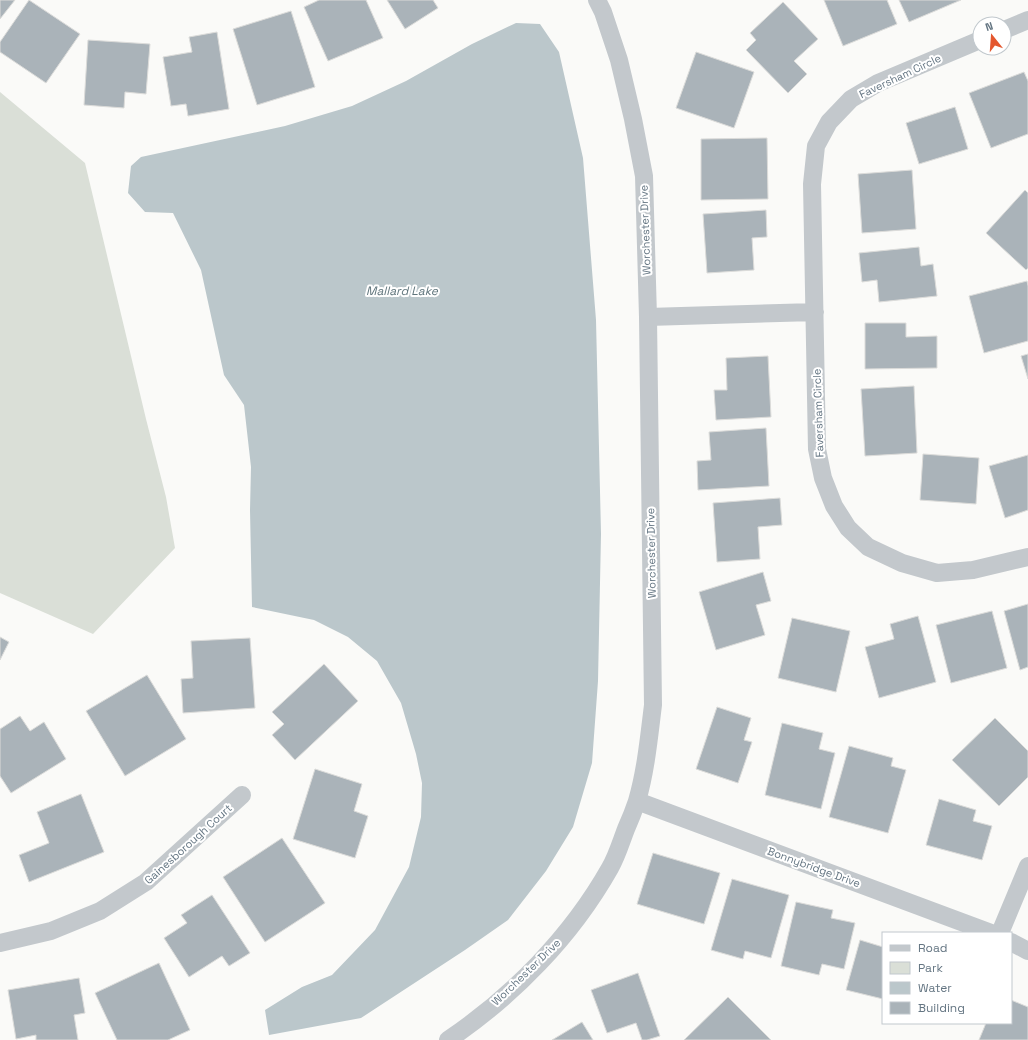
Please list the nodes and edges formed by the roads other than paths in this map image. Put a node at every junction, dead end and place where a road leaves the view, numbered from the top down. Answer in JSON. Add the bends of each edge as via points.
{"nodes":[{"id":1,"x":597,"y":0,"type":"edge"},
{"id":2,"x":1028,"y":20,"type":"edge"},
{"id":3,"x":1012,"y":27,"type":"edge"},
{"id":4,"x":972,"y":43,"type":"edge"},
{"id":5,"x":815,"y":312,"type":"junction"},
{"id":6,"x":648,"y":317,"type":"junction"},
{"id":7,"x":1028,"y":557,"type":"edge"},
{"id":8,"x":242,"y":795,"type":"dead end"},
{"id":9,"x":637,"y":801,"type":"junction"},
{"id":10,"x":1028,"y":866,"type":"edge"},
{"id":11,"x":988,"y":932,"type":"edge"},
{"id":12,"x":1000,"y":932,"type":"edge"},
{"id":13,"x":1012,"y":942,"type":"edge"},
{"id":14,"x":0,"y":943,"type":"edge"},
{"id":15,"x":1028,"y":950,"type":"edge"},
{"id":16,"x":459,"y":1037,"type":"edge"}],
"edges":[{"from":1,"to":6,"type":"street","name":"Worchester Drive","via":[[619,60],[644,176]]},
{"from":2,"to":3,"type":"street"},
{"from":4,"to":5,"type":"street","name":"Faversham Circle","via":[[878,83],[850,99],[829,122],[816,146],[812,184]]},
{"from":5,"to":6,"type":"street"},
{"from":5,"to":7,"type":"street","name":"Faversham Circle","via":[[817,449],[822,478],[834,506],[848,528],[868,547],[902,562],[937,573],[973,570]]},
{"from":6,"to":9,"type":"street","name":"Worchester Drive","via":[[653,705]]},
{"from":8,"to":14,"type":"street","name":"Gainesborough Court","via":[[146,882],[100,911],[51,931]]},
{"from":9,"to":11,"type":"street","name":"Bonnybridge Drive"},
{"from":9,"to":16,"type":"street","name":"Worchester Drive","via":[[611,867],[583,911],[550,952]]},
{"from":10,"to":12,"type":"street"},
{"from":13,"to":15,"type":"street"}]}
